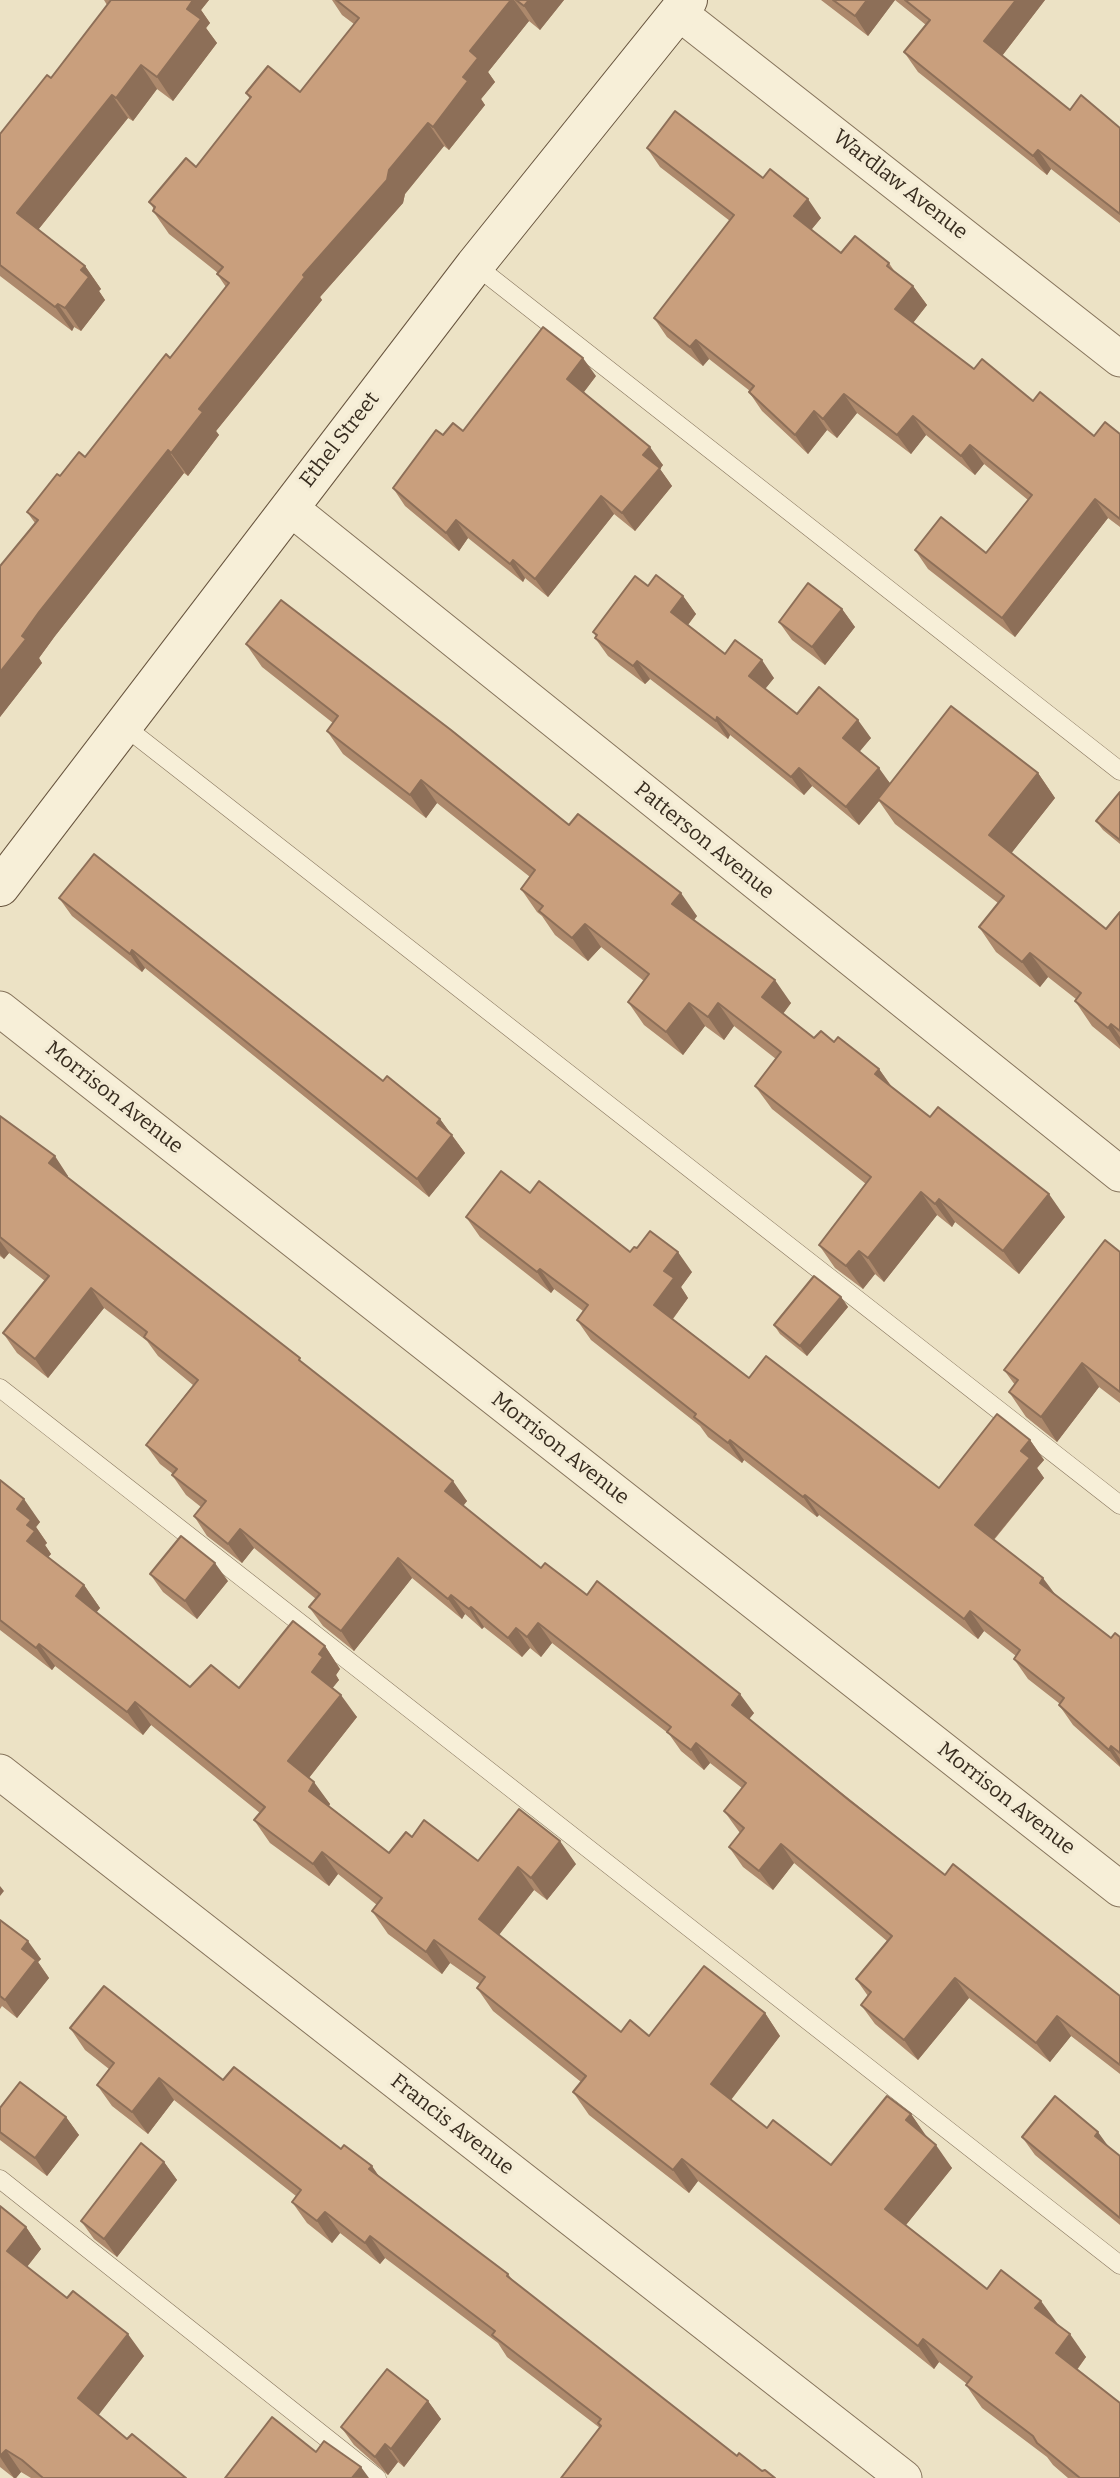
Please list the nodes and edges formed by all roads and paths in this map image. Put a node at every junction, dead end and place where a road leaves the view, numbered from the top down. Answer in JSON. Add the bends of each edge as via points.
{"nodes":[{"id":1,"x":683,"y":6,"type":"edge"},
{"id":2,"x":475,"y":264,"type":"junction"},
{"id":3,"x":1120,"y":359,"type":"edge"},
{"id":4,"x":289,"y":507,"type":"junction"},
{"id":5,"x":124,"y":726,"type":"junction"},
{"id":6,"x":1120,"y":771,"type":"edge"},
{"id":7,"x":0,"y":887,"type":"edge"},
{"id":8,"x":0,"y":1009,"type":"edge"},
{"id":9,"x":1120,"y":1174,"type":"edge"},
{"id":10,"x":0,"y":1388,"type":"edge"},
{"id":11,"x":1120,"y":1505,"type":"edge"},
{"id":12,"x":0,"y":1772,"type":"edge"},
{"id":13,"x":1120,"y":1889,"type":"edge"},
{"id":14,"x":0,"y":2179,"type":"edge"},
{"id":15,"x":1120,"y":2265,"type":"edge"},
{"id":16,"x":377,"y":2478,"type":"edge"},
{"id":17,"x":904,"y":2478,"type":"edge"}],
"edges":[{"from":1,"to":2,"type":"street","name":"Ethel Street"},
{"from":1,"to":3,"type":"street","name":"Wardlaw Avenue"},
{"from":2,"to":4,"type":"street","name":"Ethel Street"},
{"from":2,"to":6,"type":"lane"},
{"from":4,"to":5,"type":"street","name":"Ethel Street"},
{"from":4,"to":9,"type":"street","name":"Patterson Avenue"},
{"from":5,"to":7,"type":"street","name":"Ethel Street"},
{"from":5,"to":11,"type":"lane"},
{"from":8,"to":13,"type":"street","name":"Morrison Avenue"},
{"from":10,"to":15,"type":"lane"},
{"from":12,"to":17,"type":"street","name":"Francis Avenue"},
{"from":14,"to":16,"type":"lane"}]}
